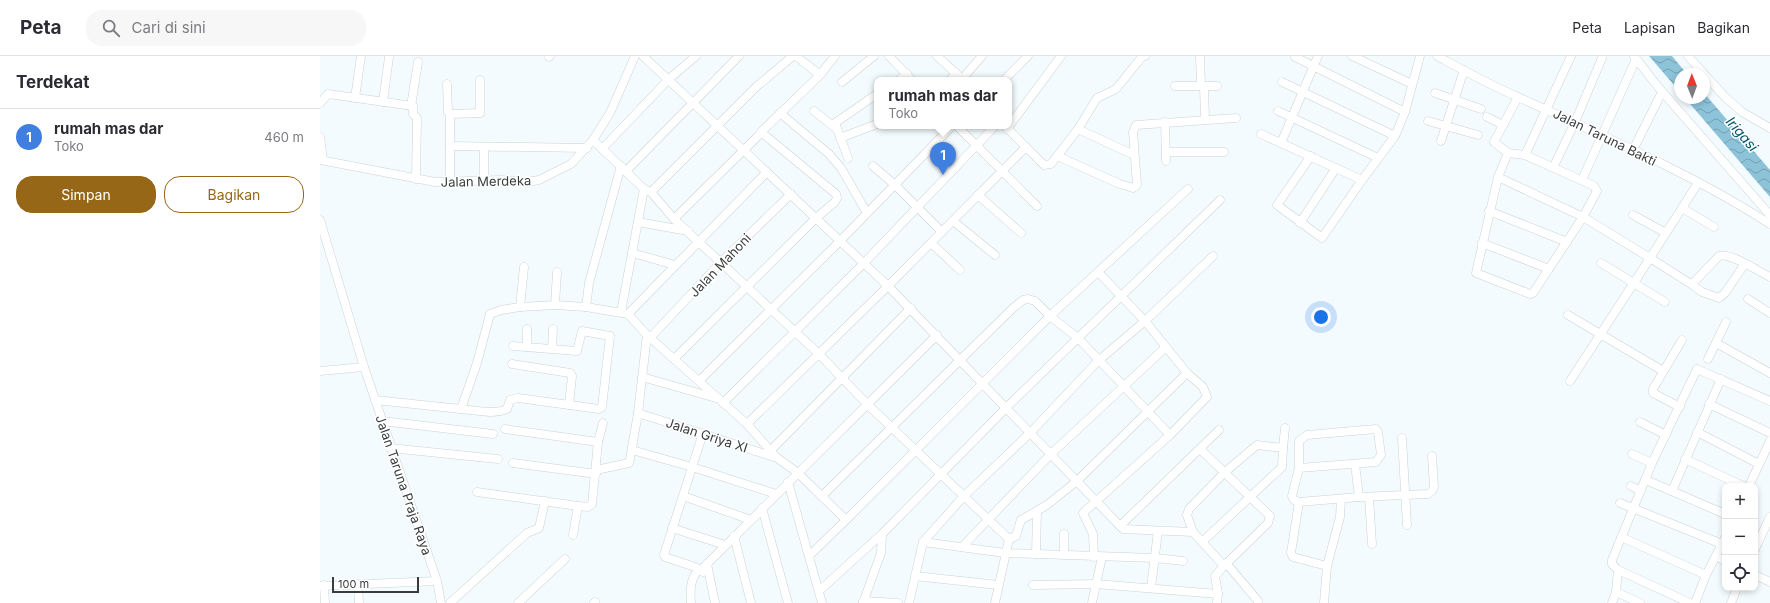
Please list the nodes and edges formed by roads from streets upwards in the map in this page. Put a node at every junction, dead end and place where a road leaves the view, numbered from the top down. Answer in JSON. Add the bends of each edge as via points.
{"nodes":[{"id":1,"x":361,"y":56,"type":"edge"},
{"id":2,"x":634,"y":56,"type":"edge"},
{"id":3,"x":643,"y":56,"type":"edge"},
{"id":4,"x":696,"y":56,"type":"edge"},
{"id":5,"x":739,"y":56,"type":"edge"},
{"id":6,"x":792,"y":56,"type":"edge"},
{"id":7,"x":796,"y":56,"type":"edge"},
{"id":8,"x":835,"y":56,"type":"edge"},
{"id":9,"x":874,"y":56,"type":"edge"},
{"id":10,"x":889,"y":56,"type":"edge"},
{"id":11,"x":937,"y":56,"type":"edge"},
{"id":12,"x":1028,"y":56,"type":"edge"},
{"id":13,"x":1061,"y":56,"type":"edge"},
{"id":14,"x":1145,"y":56,"type":"edge"},
{"id":15,"x":1200,"y":56,"type":"edge"},
{"id":16,"x":1318,"y":56,"type":"edge"},
{"id":17,"x":1352,"y":56,"type":"edge"},
{"id":18,"x":1420,"y":56,"type":"edge"},
{"id":19,"x":1571,"y":56,"type":"edge"},
{"id":20,"x":1688,"y":56,"type":"edge"},
{"id":21,"x":389,"y":57,"type":"dead end"},
{"id":22,"x":980,"y":57,"type":"edge"},
{"id":23,"x":1442,"y":57,"type":"edge"},
{"id":24,"x":1295,"y":58,"type":"dead end"},
{"id":25,"x":1602,"y":58,"type":"dead end"},
{"id":26,"x":1635,"y":58,"type":"edge"},
{"id":27,"x":418,"y":62,"type":"dead end"},
{"id":28,"x":1314,"y":67,"type":"junction"},
{"id":29,"x":1464,"y":70,"type":"junction"},
{"id":30,"x":820,"y":75,"type":"junction"},
{"id":31,"x":910,"y":77,"type":"edge"},
{"id":32,"x":960,"y":77,"type":"edge"},
{"id":33,"x":1007,"y":77,"type":"edge"},
{"id":34,"x":669,"y":79,"type":"junction"},
{"id":35,"x":480,"y":80,"type":"dead end"},
{"id":36,"x":842,"y":82,"type":"dead end"},
{"id":37,"x":1282,"y":82,"type":"dead end"},
{"id":38,"x":447,"y":84,"type":"dead end"},
{"id":39,"x":1412,"y":84,"type":"junction"},
{"id":40,"x":1175,"y":86,"type":"dead end"},
{"id":41,"x":1202,"y":86,"type":"junction"},
{"id":42,"x":1216,"y":86,"type":"dead end"},
{"id":43,"x":1303,"y":92,"type":"junction"},
{"id":44,"x":1662,"y":92,"type":"junction"},
{"id":45,"x":1435,"y":93,"type":"dead end"},
{"id":46,"x":874,"y":96,"type":"edge"},
{"id":47,"x":1518,"y":97,"type":"junction"},
{"id":48,"x":355,"y":98,"type":"junction"},
{"id":49,"x":1455,"y":100,"type":"junction"},
{"id":50,"x":383,"y":102,"type":"junction"},
{"id":51,"x":694,"y":102,"type":"junction"},
{"id":52,"x":320,"y":103,"type":"edge"},
{"id":53,"x":411,"y":106,"type":"junction"},
{"id":54,"x":1481,"y":109,"type":"dead end"},
{"id":55,"x":1547,"y":109,"type":"junction"},
{"id":56,"x":814,"y":111,"type":"dead end"},
{"id":57,"x":1278,"y":111,"type":"dead end"},
{"id":58,"x":1405,"y":112,"type":"junction"},
{"id":59,"x":780,"y":113,"type":"junction"},
{"id":60,"x":450,"y":114,"type":"junction"},
{"id":61,"x":1236,"y":118,"type":"dead end"},
{"id":62,"x":1292,"y":118,"type":"junction"},
{"id":63,"x":1487,"y":118,"type":"dead end"},
{"id":64,"x":1012,"y":119,"type":"edge"},
{"id":65,"x":1205,"y":120,"type":"junction"},
{"id":66,"x":1428,"y":121,"type":"dead end"},
{"id":67,"x":1165,"y":122,"type":"junction"},
{"id":68,"x":1575,"y":122,"type":"junction"},
{"id":69,"x":718,"y":125,"type":"junction"},
{"id":70,"x":874,"y":125,"type":"edge"},
{"id":71,"x":1503,"y":125,"type":"junction"},
{"id":72,"x":1446,"y":126,"type":"junction"},
{"id":73,"x":1770,"y":128,"type":"edge"},
{"id":74,"x":949,"y":129,"type":"edge"},
{"id":75,"x":960,"y":129,"type":"edge"},
{"id":76,"x":992,"y":129,"type":"edge"},
{"id":77,"x":1008,"y":129,"type":"edge"},
{"id":78,"x":1078,"y":129,"type":"junction"},
{"id":79,"x":837,"y":130,"type":"junction"},
{"id":80,"x":1261,"y":134,"type":"dead end"},
{"id":81,"x":1478,"y":135,"type":"dead end"},
{"id":82,"x":320,"y":136,"type":"edge"},
{"id":83,"x":1395,"y":136,"type":"junction"},
{"id":84,"x":1602,"y":136,"type":"junction"},
{"id":85,"x":757,"y":137,"type":"dead end"},
{"id":86,"x":840,"y":138,"type":"junction"},
{"id":87,"x":593,"y":140,"type":"junction"},
{"id":88,"x":1441,"y":141,"type":"dead end"},
{"id":89,"x":1281,"y":143,"type":"junction"},
{"id":90,"x":450,"y":146,"type":"junction"},
{"id":91,"x":976,"y":146,"type":"junction"},
{"id":92,"x":484,"y":147,"type":"junction"},
{"id":93,"x":1026,"y":147,"type":"junction"},
{"id":94,"x":586,"y":148,"type":"junction"},
{"id":95,"x":602,"y":149,"type":"junction"},
{"id":96,"x":743,"y":149,"type":"junction"},
{"id":97,"x":1633,"y":150,"type":"junction"},
{"id":98,"x":1224,"y":152,"type":"dead end"},
{"id":99,"x":1508,"y":153,"type":"junction"},
{"id":100,"x":1134,"y":155,"type":"junction"},
{"id":101,"x":1525,"y":155,"type":"junction"},
{"id":102,"x":1057,"y":156,"type":"junction"},
{"id":103,"x":1311,"y":156,"type":"junction"},
{"id":104,"x":848,"y":158,"type":"dead end"},
{"id":105,"x":1378,"y":158,"type":"junction"},
{"id":106,"x":321,"y":160,"type":"edge"},
{"id":107,"x":873,"y":166,"type":"dead end"},
{"id":108,"x":623,"y":168,"type":"junction"},
{"id":109,"x":1336,"y":168,"type":"junction"},
{"id":110,"x":1553,"y":168,"type":"junction"},
{"id":111,"x":1002,"y":171,"type":"junction"},
{"id":112,"x":767,"y":172,"type":"junction"},
{"id":113,"x":1498,"y":177,"type":"junction"},
{"id":114,"x":416,"y":179,"type":"junction"},
{"id":115,"x":484,"y":180,"type":"junction"},
{"id":116,"x":1362,"y":180,"type":"junction"},
{"id":117,"x":1582,"y":180,"type":"junction"},
{"id":118,"x":450,"y":182,"type":"junction"},
{"id":119,"x":1698,"y":183,"type":"junction"},
{"id":120,"x":895,"y":184,"type":"junction"},
{"id":121,"x":1188,"y":189,"type":"dead end"},
{"id":122,"x":648,"y":191,"type":"junction"},
{"id":123,"x":791,"y":194,"type":"junction"},
{"id":124,"x":978,"y":195,"type":"junction"},
{"id":125,"x":1220,"y":200,"type":"dead end"},
{"id":126,"x":1037,"y":206,"type":"dead end"},
{"id":127,"x":918,"y":207,"type":"junction"},
{"id":128,"x":1682,"y":208,"type":"junction"},
{"id":129,"x":1489,"y":211,"type":"junction"},
{"id":130,"x":867,"y":213,"type":"junction"},
{"id":131,"x":1633,"y":215,"type":"dead end"},
{"id":132,"x":1770,"y":215,"type":"edge"},
{"id":133,"x":1583,"y":217,"type":"junction"},
{"id":134,"x":816,"y":218,"type":"junction"},
{"id":135,"x":674,"y":219,"type":"junction"},
{"id":136,"x":320,"y":220,"type":"edge"},
{"id":137,"x":953,"y":221,"type":"junction"},
{"id":138,"x":638,"y":222,"type":"junction"},
{"id":139,"x":1300,"y":223,"type":"junction"},
{"id":140,"x":1770,"y":224,"type":"edge"},
{"id":141,"x":1714,"y":227,"type":"dead end"},
{"id":142,"x":688,"y":231,"type":"junction"},
{"id":143,"x":942,"y":232,"type":"junction"},
{"id":144,"x":1020,"y":233,"type":"dead end"},
{"id":145,"x":1666,"y":233,"type":"junction"},
{"id":146,"x":698,"y":241,"type":"junction"},
{"id":147,"x":840,"y":241,"type":"junction"},
{"id":148,"x":1567,"y":242,"type":"junction"},
{"id":149,"x":931,"y":243,"type":"junction"},
{"id":150,"x":1482,"y":243,"type":"junction"},
{"id":151,"x":632,"y":253,"type":"junction"},
{"id":152,"x":995,"y":255,"type":"dead end"},
{"id":153,"x":1213,"y":256,"type":"dead end"},
{"id":154,"x":1650,"y":258,"type":"junction"},
{"id":155,"x":721,"y":262,"type":"junction"},
{"id":156,"x":864,"y":263,"type":"junction"},
{"id":157,"x":1601,"y":263,"type":"dead end"},
{"id":158,"x":675,"y":265,"type":"junction"},
{"id":159,"x":1744,"y":265,"type":"junction"},
{"id":160,"x":524,"y":267,"type":"dead end"},
{"id":161,"x":1549,"y":269,"type":"junction"},
{"id":162,"x":960,"y":270,"type":"dead end"},
{"id":163,"x":557,"y":272,"type":"dead end"},
{"id":164,"x":1098,"y":272,"type":"junction"},
{"id":165,"x":1770,"y":277,"type":"edge"},
{"id":166,"x":1634,"y":282,"type":"junction"},
{"id":167,"x":746,"y":286,"type":"junction"},
{"id":168,"x":888,"y":286,"type":"junction"},
{"id":169,"x":1694,"y":286,"type":"junction"},
{"id":170,"x":1121,"y":296,"type":"junction"},
{"id":171,"x":1748,"y":299,"type":"dead end"},
{"id":172,"x":1665,"y":302,"type":"dead end"},
{"id":173,"x":555,"y":306,"type":"junction"},
{"id":174,"x":520,"y":307,"type":"junction"},
{"id":175,"x":586,"y":307,"type":"junction"},
{"id":176,"x":910,"y":308,"type":"junction"},
{"id":177,"x":771,"y":309,"type":"junction"},
{"id":178,"x":624,"y":313,"type":"junction"},
{"id":179,"x":1770,"y":313,"type":"edge"},
{"id":180,"x":1568,"y":315,"type":"dead end"},
{"id":181,"x":1050,"y":316,"type":"junction"},
{"id":182,"x":1145,"y":321,"type":"junction"},
{"id":183,"x":1726,"y":322,"type":"dead end"},
{"id":184,"x":527,"y":329,"type":"dead end"},
{"id":185,"x":553,"y":329,"type":"dead end"},
{"id":186,"x":796,"y":332,"type":"junction"},
{"id":187,"x":1601,"y":333,"type":"junction"},
{"id":188,"x":937,"y":334,"type":"junction"},
{"id":189,"x":648,"y":336,"type":"junction"},
{"id":190,"x":1078,"y":338,"type":"junction"},
{"id":191,"x":1682,"y":340,"type":"dead end"},
{"id":192,"x":1716,"y":343,"type":"junction"},
{"id":193,"x":513,"y":346,"type":"dead end"},
{"id":194,"x":1166,"y":346,"type":"junction"},
{"id":195,"x":527,"y":347,"type":"junction"},
{"id":196,"x":552,"y":349,"type":"junction"},
{"id":197,"x":819,"y":354,"type":"junction"},
{"id":198,"x":674,"y":359,"type":"junction"},
{"id":199,"x":960,"y":359,"type":"junction"},
{"id":200,"x":1708,"y":359,"type":"dead end"},
{"id":201,"x":1098,"y":361,"type":"junction"},
{"id":202,"x":512,"y":364,"type":"dead end"},
{"id":203,"x":364,"y":367,"type":"junction"},
{"id":204,"x":320,"y":370,"type":"edge"},
{"id":205,"x":1663,"y":371,"type":"junction"},
{"id":206,"x":1187,"y":372,"type":"junction"},
{"id":207,"x":1770,"y":373,"type":"edge"},
{"id":208,"x":642,"y":377,"type":"junction"},
{"id":209,"x":842,"y":378,"type":"junction"},
{"id":210,"x":1721,"y":379,"type":"junction"},
{"id":211,"x":699,"y":381,"type":"junction"},
{"id":212,"x":1570,"y":381,"type":"dead end"},
{"id":213,"x":983,"y":383,"type":"junction"},
{"id":214,"x":1123,"y":387,"type":"junction"},
{"id":215,"x":375,"y":400,"type":"junction"},
{"id":216,"x":721,"y":401,"type":"junction"},
{"id":217,"x":1770,"y":401,"type":"edge"},
{"id":218,"x":867,"y":404,"type":"junction"},
{"id":219,"x":1709,"y":404,"type":"junction"},
{"id":220,"x":569,"y":405,"type":"junction"},
{"id":221,"x":1007,"y":407,"type":"junction"},
{"id":222,"x":1680,"y":408,"type":"junction"},
{"id":223,"x":461,"y":409,"type":"junction"},
{"id":224,"x":1146,"y":411,"type":"junction"},
{"id":225,"x":638,"y":413,"type":"junction"},
{"id":226,"x":382,"y":421,"type":"junction"},
{"id":227,"x":1640,"y":422,"type":"dead end"},
{"id":228,"x":603,"y":424,"type":"dead end"},
{"id":229,"x":747,"y":424,"type":"junction"},
{"id":230,"x":892,"y":428,"type":"junction"},
{"id":231,"x":1285,"y":428,"type":"dead end"},
{"id":232,"x":505,"y":429,"type":"dead end"},
{"id":233,"x":1219,"y":430,"type":"dead end"},
{"id":234,"x":1031,"y":432,"type":"junction"},
{"id":235,"x":1697,"y":432,"type":"junction"},
{"id":236,"x":703,"y":433,"type":"junction"},
{"id":237,"x":493,"y":434,"type":"dead end"},
{"id":238,"x":1770,"y":434,"type":"edge"},
{"id":239,"x":1170,"y":435,"type":"junction"},
{"id":240,"x":1666,"y":435,"type":"junction"},
{"id":241,"x":1402,"y":438,"type":"dead end"},
{"id":242,"x":1770,"y":441,"type":"edge"},
{"id":243,"x":598,"y":442,"type":"junction"},
{"id":244,"x":390,"y":448,"type":"junction"},
{"id":245,"x":1283,"y":448,"type":"junction"},
{"id":246,"x":1200,"y":449,"type":"junction"},
{"id":247,"x":632,"y":450,"type":"junction"},
{"id":248,"x":916,"y":451,"type":"junction"},
{"id":249,"x":773,"y":454,"type":"junction"},
{"id":250,"x":1051,"y":454,"type":"junction"},
{"id":251,"x":1632,"y":454,"type":"dead end"},
{"id":252,"x":1432,"y":456,"type":"dead end"},
{"id":253,"x":498,"y":459,"type":"dead end"},
{"id":254,"x":1685,"y":460,"type":"junction"},
{"id":255,"x":513,"y":463,"type":"dead end"},
{"id":256,"x":1652,"y":463,"type":"junction"},
{"id":257,"x":1355,"y":464,"type":"junction"},
{"id":258,"x":1760,"y":464,"type":"junction"},
{"id":259,"x":692,"y":467,"type":"junction"},
{"id":260,"x":1299,"y":468,"type":"junction"},
{"id":261,"x":596,"y":472,"type":"junction"},
{"id":262,"x":798,"y":472,"type":"junction"},
{"id":263,"x":1224,"y":472,"type":"junction"},
{"id":264,"x":941,"y":474,"type":"junction"},
{"id":265,"x":1646,"y":480,"type":"junction"},
{"id":266,"x":1077,"y":481,"type":"junction"},
{"id":267,"x":788,"y":482,"type":"junction"},
{"id":268,"x":1736,"y":483,"type":"edge"},
{"id":269,"x":1750,"y":483,"type":"edge"},
{"id":270,"x":1631,"y":486,"type":"dead end"},
{"id":271,"x":1641,"y":491,"type":"junction"},
{"id":272,"x":1672,"y":491,"type":"junction"},
{"id":273,"x":477,"y":492,"type":"dead end"},
{"id":274,"x":776,"y":494,"type":"junction"},
{"id":275,"x":1407,"y":495,"type":"junction"},
{"id":276,"x":683,"y":496,"type":"junction"},
{"id":277,"x":822,"y":496,"type":"junction"},
{"id":278,"x":964,"y":496,"type":"junction"},
{"id":279,"x":1249,"y":496,"type":"junction"},
{"id":280,"x":1359,"y":497,"type":"junction"},
{"id":281,"x":1369,"y":497,"type":"junction"},
{"id":282,"x":1341,"y":499,"type":"junction"},
{"id":283,"x":545,"y":501,"type":"junction"},
{"id":284,"x":1097,"y":502,"type":"junction"},
{"id":285,"x":1299,"y":502,"type":"junction"},
{"id":286,"x":1620,"y":503,"type":"dead end"},
{"id":287,"x":578,"y":506,"type":"junction"},
{"id":288,"x":762,"y":508,"type":"junction"},
{"id":289,"x":1634,"y":510,"type":"junction"},
{"id":290,"x":1038,"y":512,"type":"junction"},
{"id":291,"x":1722,"y":513,"type":"edge"},
{"id":292,"x":1770,"y":517,"type":"edge"},
{"id":293,"x":988,"y":519,"type":"junction"},
{"id":294,"x":751,"y":520,"type":"junction"},
{"id":295,"x":846,"y":520,"type":"junction"},
{"id":296,"x":1407,"y":525,"type":"dead end"},
{"id":297,"x":1120,"y":526,"type":"junction"},
{"id":298,"x":672,"y":528,"type":"junction"},
{"id":299,"x":1158,"y":531,"type":"junction"},
{"id":300,"x":1193,"y":532,"type":"junction"},
{"id":301,"x":882,"y":534,"type":"junction"},
{"id":302,"x":1064,"y":534,"type":"dead end"},
{"id":303,"x":573,"y":535,"type":"dead end"},
{"id":304,"x":734,"y":536,"type":"junction"},
{"id":305,"x":1621,"y":537,"type":"junction"},
{"id":306,"x":1009,"y":539,"type":"junction"},
{"id":307,"x":1722,"y":540,"type":"edge"},
{"id":308,"x":923,"y":542,"type":"junction"},
{"id":309,"x":1202,"y":542,"type":"junction"},
{"id":310,"x":1758,"y":543,"type":"edge"},
{"id":311,"x":1372,"y":544,"type":"dead end"},
{"id":312,"x":725,"y":545,"type":"junction"},
{"id":313,"x":1722,"y":545,"type":"edge"},
{"id":314,"x":962,"y":547,"type":"junction"},
{"id":315,"x":1005,"y":553,"type":"junction"},
{"id":316,"x":1036,"y":554,"type":"junction"},
{"id":317,"x":1064,"y":555,"type":"junction"},
{"id":318,"x":809,"y":556,"type":"junction"},
{"id":319,"x":1716,"y":556,"type":"junction"},
{"id":320,"x":1098,"y":557,"type":"junction"},
{"id":321,"x":1155,"y":558,"type":"junction"},
{"id":322,"x":565,"y":559,"type":"dead end"},
{"id":323,"x":1722,"y":559,"type":"edge"},
{"id":324,"x":1183,"y":561,"type":"dead end"},
{"id":325,"x":1225,"y":564,"type":"junction"},
{"id":326,"x":1326,"y":566,"type":"junction"},
{"id":327,"x":703,"y":568,"type":"junction"},
{"id":328,"x":1618,"y":570,"type":"junction"},
{"id":329,"x":1706,"y":575,"type":"junction"},
{"id":330,"x":915,"y":576,"type":"junction"},
{"id":331,"x":1758,"y":576,"type":"edge"},
{"id":332,"x":437,"y":581,"type":"junction"},
{"id":333,"x":1770,"y":582,"type":"edge"},
{"id":334,"x":358,"y":584,"type":"junction"},
{"id":335,"x":1096,"y":584,"type":"junction"},
{"id":336,"x":322,"y":585,"type":"edge"},
{"id":337,"x":1033,"y":585,"type":"dead end"},
{"id":338,"x":998,"y":586,"type":"junction"},
{"id":339,"x":1151,"y":588,"type":"junction"},
{"id":340,"x":819,"y":591,"type":"junction"},
{"id":341,"x":1736,"y":591,"type":"edge"},
{"id":342,"x":1616,"y":592,"type":"junction"},
{"id":343,"x":1218,"y":594,"type":"junction"},
{"id":344,"x":1258,"y":601,"type":"dead end"},
{"id":345,"x":863,"y":602,"type":"edge"},
{"id":346,"x":325,"y":603,"type":"edge"},
{"id":347,"x":359,"y":603,"type":"edge"},
{"id":348,"x":441,"y":603,"type":"edge"},
{"id":349,"x":450,"y":603,"type":"edge"},
{"id":350,"x":518,"y":603,"type":"edge"},
{"id":351,"x":692,"y":603,"type":"edge"},
{"id":352,"x":696,"y":603,"type":"edge"},
{"id":353,"x":715,"y":603,"type":"edge"},
{"id":354,"x":752,"y":603,"type":"edge"},
{"id":355,"x":788,"y":603,"type":"edge"},
{"id":356,"x":822,"y":603,"type":"edge"},
{"id":357,"x":898,"y":603,"type":"edge"},
{"id":358,"x":909,"y":603,"type":"edge"},
{"id":359,"x":995,"y":603,"type":"edge"},
{"id":360,"x":1092,"y":603,"type":"edge"},
{"id":361,"x":1217,"y":603,"type":"edge"},
{"id":362,"x":1324,"y":603,"type":"edge"},
{"id":363,"x":1612,"y":603,"type":"edge"},
{"id":364,"x":1640,"y":603,"type":"edge"},
{"id":365,"x":1690,"y":603,"type":"edge"},
{"id":366,"x":1695,"y":603,"type":"edge"},
{"id":367,"x":1731,"y":603,"type":"edge"}],
"edges":[{"from":1,"to":48,"type":"street"},
{"from":2,"to":87,"type":"street","name":"Jalan Merdeka","via":[[610,113]]},
{"from":3,"to":34,"type":"street"},
{"from":4,"to":34,"type":"street"},
{"from":5,"to":51,"type":"street"},
{"from":6,"to":69,"type":"street"},
{"from":7,"to":30,"type":"street"},
{"from":8,"to":30,"type":"street"},
{"from":9,"to":36,"type":"street"},
{"from":10,"to":31,"type":"street"},
{"from":11,"to":32,"type":"street"},
{"from":12,"to":33,"type":"street"},
{"from":13,"to":64,"type":"street"},
{"from":14,"to":78,"type":"street","via":[[1116,89],[1097,98]]},
{"from":15,"to":41,"type":"street"},
{"from":16,"to":28,"type":"street"},
{"from":17,"to":39,"type":"street"},
{"from":18,"to":39,"type":"street"},
{"from":19,"to":55,"type":"street"},
{"from":20,"to":73,"type":"street","via":[[1742,112]]},
{"from":21,"to":50,"type":"street"},
{"from":22,"to":32,"type":"street"},
{"from":23,"to":29,"type":"street","name":"Jalan Taruna Bakti"},
{"from":24,"to":28,"type":"street"},
{"from":25,"to":68,"type":"street"},
{"from":26,"to":44,"type":"street"},
{"from":26,"to":84,"type":"street"},
{"from":27,"to":53,"type":"street"},
{"from":28,"to":43,"type":"street"},
{"from":28,"to":58,"type":"street"},
{"from":29,"to":47,"type":"street","name":"Jalan Taruna Bakti"},
{"from":29,"to":49,"type":"street"},
{"from":30,"to":59,"type":"street"},
{"from":34,"to":51,"type":"street"},
{"from":34,"to":95,"type":"street"},
{"from":35,"to":60,"type":"street","via":[[480,113]]},
{"from":37,"to":43,"type":"street"},
{"from":38,"to":60,"type":"street"},
{"from":39,"to":58,"type":"street"},
{"from":40,"to":41,"type":"street"},
{"from":41,"to":42,"type":"street"},
{"from":41,"to":65,"type":"street"},
{"from":43,"to":62,"type":"street"},
{"from":43,"to":83,"type":"street"},
{"from":44,"to":97,"type":"street"},
{"from":44,"to":132,"type":"street"},
{"from":45,"to":49,"type":"street"},
{"from":46,"to":79,"type":"street","via":[[835,122]]},
{"from":47,"to":55,"type":"street","name":"Jalan Taruna Bakti"},
{"from":47,"to":71,"type":"street"},
{"from":48,"to":50,"type":"street"},
{"from":48,"to":52,"type":"street","via":[[328,94]]},
{"from":49,"to":54,"type":"street"},
{"from":49,"to":72,"type":"street"},
{"from":50,"to":53,"type":"street"},
{"from":51,"to":69,"type":"street"},
{"from":51,"to":108,"type":"street"},
{"from":53,"to":114,"type":"street","via":[[412,114],[417,118]]},
{"from":55,"to":68,"type":"street","name":"Jalan Taruna Bakti"},
{"from":55,"to":101,"type":"street"},
{"from":56,"to":79,"type":"street"},
{"from":57,"to":62,"type":"street"},
{"from":58,"to":83,"type":"street"},
{"from":59,"to":130,"type":"street","via":[[837,163]]},
{"from":59,"to":134,"type":"street","via":[[761,132],[836,194],[835,202]]},
{"from":60,"to":90,"type":"street"},
{"from":61,"to":65,"type":"street"},
{"from":62,"to":89,"type":"street"},
{"from":62,"to":105,"type":"street"},
{"from":63,"to":71,"type":"street"},
{"from":65,"to":67,"type":"street"},
{"from":66,"to":72,"type":"street"},
{"from":67,"to":98,"type":"street","via":[[1166,156]]},
{"from":67,"to":100,"type":"street","via":[[1139,124],[1134,127]]},
{"from":68,"to":84,"type":"street","name":"Jalan Taruna Bakti"},
{"from":68,"to":110,"type":"street"},
{"from":69,"to":96,"type":"street"},
{"from":69,"to":122,"type":"street"},
{"from":70,"to":86,"type":"street"},
{"from":71,"to":99,"type":"street","via":[[1494,142]]},
{"from":72,"to":81,"type":"street"},
{"from":72,"to":88,"type":"street"},
{"from":74,"to":120,"type":"street"},
{"from":75,"to":91,"type":"street"},
{"from":76,"to":91,"type":"street"},
{"from":77,"to":93,"type":"street"},
{"from":78,"to":100,"type":"street"},
{"from":78,"to":102,"type":"street"},
{"from":79,"to":86,"type":"street"},
{"from":80,"to":89,"type":"street"},
{"from":82,"to":106,"type":"street"},
{"from":83,"to":105,"type":"street"},
{"from":84,"to":97,"type":"street","name":"Jalan Taruna Bakti"},
{"from":84,"to":117,"type":"street"},
{"from":85,"to":96,"type":"street"},
{"from":86,"to":104,"type":"street"},
{"from":87,"to":94,"type":"street","name":"Jalan Merdeka"},
{"from":87,"to":95,"type":"street"},
{"from":89,"to":103,"type":"street"},
{"from":90,"to":92,"type":"street"},
{"from":90,"to":118,"type":"street"},
{"from":91,"to":111,"type":"street"},
{"from":91,"to":127,"type":"street"},
{"from":92,"to":94,"type":"street"},
{"from":92,"to":115,"type":"street"},
{"from":93,"to":102,"type":"street","via":[[1044,164],[1051,164]]},
{"from":93,"to":111,"type":"street"},
{"from":94,"to":115,"type":"street","name":"Jalan Merdeka","via":[[571,164],[539,180]]},
{"from":95,"to":108,"type":"street"},
{"from":96,"to":112,"type":"street"},
{"from":96,"to":135,"type":"street"},
{"from":97,"to":119,"type":"street","name":"Jalan Taruna Bakti"},
{"from":99,"to":101,"type":"street"},
{"from":99,"to":113,"type":"street"},
{"from":100,"to":102,"type":"street","via":[[1137,185],[1133,188]]},
{"from":101,"to":110,"type":"street"},
{"from":103,"to":109,"type":"street"},
{"from":103,"to":139,"type":"street","via":[[1277,205]]},
{"from":105,"to":116,"type":"street"},
{"from":106,"to":114,"type":"street","name":"Jalan Merdeka"},
{"from":107,"to":120,"type":"street"},
{"from":108,"to":122,"type":"street"},
{"from":108,"to":175,"type":"street","via":[[589,283]]},
{"from":109,"to":116,"type":"street"},
{"from":109,"to":139,"type":"street"},
{"from":110,"to":117,"type":"street"},
{"from":111,"to":124,"type":"street"},
{"from":111,"to":126,"type":"street"},
{"from":112,"to":123,"type":"street"},
{"from":112,"to":146,"type":"street"},
{"from":113,"to":129,"type":"street"},
{"from":113,"to":133,"type":"street"},
{"from":114,"to":118,"type":"street","name":"Jalan Merdeka"},
{"from":115,"to":118,"type":"street","name":"Jalan Merdeka"},
{"from":116,"to":139,"type":"street","via":[[1322,238]]},
{"from":117,"to":133,"type":"street","via":[[1594,186],[1597,191]]},
{"from":119,"to":128,"type":"street"},
{"from":119,"to":140,"type":"street","name":"Jalan Taruna Bakti"},
{"from":120,"to":127,"type":"street"},
{"from":120,"to":130,"type":"street"},
{"from":121,"to":164,"type":"street"},
{"from":122,"to":135,"type":"street"},
{"from":122,"to":138,"type":"street"},
{"from":123,"to":134,"type":"street"},
{"from":123,"to":155,"type":"street","name":"Jalan Mahoni"},
{"from":124,"to":137,"type":"street"},
{"from":124,"to":144,"type":"street"},
{"from":125,"to":170,"type":"street"},
{"from":127,"to":143,"type":"street"},
{"from":127,"to":156,"type":"street"},
{"from":128,"to":141,"type":"street"},
{"from":128,"to":145,"type":"street"},
{"from":129,"to":148,"type":"street"},
{"from":129,"to":150,"type":"street"},
{"from":130,"to":147,"type":"street"},
{"from":131,"to":145,"type":"street"},
{"from":133,"to":148,"type":"street"},
{"from":133,"to":154,"type":"street"},
{"from":134,"to":147,"type":"street"},
{"from":134,"to":167,"type":"street"},
{"from":135,"to":142,"type":"street"},
{"from":136,"to":203,"type":"street","name":"Jalan Taruna Praja Raya"},
{"from":137,"to":143,"type":"street"},
{"from":137,"to":152,"type":"street"},
{"from":138,"to":142,"type":"street"},
{"from":138,"to":151,"type":"street"},
{"from":142,"to":146,"type":"street"},
{"from":143,"to":149,"type":"street"},
{"from":145,"to":154,"type":"street"},
{"from":146,"to":155,"type":"street"},
{"from":146,"to":158,"type":"street"},
{"from":147,"to":156,"type":"street"},
{"from":147,"to":177,"type":"street"},
{"from":148,"to":161,"type":"street"},
{"from":149,"to":162,"type":"street"},
{"from":149,"to":168,"type":"street"},
{"from":150,"to":161,"type":"street"},
{"from":150,"to":161,"type":"street","via":[[1476,273],[1530,294],[1536,291]]},
{"from":151,"to":158,"type":"street"},
{"from":151,"to":178,"type":"street"},
{"from":153,"to":182,"type":"street"},
{"from":154,"to":166,"type":"street"},
{"from":154,"to":169,"type":"street"},
{"from":155,"to":167,"type":"street"},
{"from":155,"to":189,"type":"street","name":"Jalan Mahoni"},
{"from":156,"to":168,"type":"street"},
{"from":156,"to":186,"type":"street"},
{"from":157,"to":166,"type":"street"},
{"from":158,"to":178,"type":"street"},
{"from":159,"to":165,"type":"street"},
{"from":159,"to":169,"type":"street","via":[[1733,256],[1720,256],[1694,282]]},
{"from":159,"to":169,"type":"street","via":[[1719,298]]},
{"from":160,"to":174,"type":"street"},
{"from":163,"to":173,"type":"street"},
{"from":164,"to":170,"type":"street"},
{"from":164,"to":181,"type":"street"},
{"from":166,"to":172,"type":"street"},
{"from":166,"to":187,"type":"street"},
{"from":167,"to":177,"type":"street"},
{"from":167,"to":198,"type":"street"},
{"from":168,"to":176,"type":"street"},
{"from":168,"to":197,"type":"street"},
{"from":170,"to":182,"type":"street"},
{"from":170,"to":190,"type":"street"},
{"from":171,"to":179,"type":"street"},
{"from":173,"to":174,"type":"street"},
{"from":173,"to":175,"type":"street"},
{"from":174,"to":223,"type":"street","via":[[490,314]]},
{"from":175,"to":178,"type":"street"},
{"from":176,"to":188,"type":"street"},
{"from":176,"to":209,"type":"street"},
{"from":177,"to":186,"type":"street"},
{"from":177,"to":211,"type":"street"},
{"from":178,"to":189,"type":"street"},
{"from":180,"to":187,"type":"street"},
{"from":181,"to":190,"type":"street"},
{"from":181,"to":199,"type":"street","via":[[1035,301],[1023,300]]},
{"from":181,"to":213,"type":"street"},
{"from":182,"to":194,"type":"street"},
{"from":182,"to":201,"type":"street"},
{"from":183,"to":192,"type":"street"},
{"from":184,"to":195,"type":"street"},
{"from":185,"to":196,"type":"street"},
{"from":186,"to":197,"type":"street"},
{"from":186,"to":216,"type":"street"},
{"from":187,"to":205,"type":"street"},
{"from":187,"to":212,"type":"street"},
{"from":188,"to":199,"type":"street"},
{"from":188,"to":218,"type":"street"},
{"from":189,"to":198,"type":"street"},
{"from":189,"to":208,"type":"street"},
{"from":190,"to":201,"type":"street"},
{"from":190,"to":221,"type":"street"},
{"from":191,"to":205,"type":"street"},
{"from":192,"to":200,"type":"street"},
{"from":192,"to":207,"type":"street"},
{"from":193,"to":195,"type":"street"},
{"from":194,"to":206,"type":"street"},
{"from":194,"to":214,"type":"street"},
{"from":195,"to":196,"type":"street"},
{"from":196,"to":220,"type":"street","via":[[578,351],[582,331],[610,337],[602,407],[599,409]]},
{"from":197,"to":209,"type":"street"},
{"from":197,"to":229,"type":"street"},
{"from":198,"to":211,"type":"street"},
{"from":199,"to":213,"type":"street"},
{"from":199,"to":230,"type":"street"},
{"from":201,"to":214,"type":"street"},
{"from":201,"to":234,"type":"street"},
{"from":202,"to":220,"type":"street","via":[[571,374]]},
{"from":203,"to":204,"type":"street"},
{"from":203,"to":215,"type":"street","name":"Jalan Taruna Praja Raya"},
{"from":205,"to":222,"type":"street","via":[[1653,393]]},
{"from":206,"to":224,"type":"street"},
{"from":206,"to":239,"type":"street","via":[[1203,386],[1207,397]]},
{"from":208,"to":216,"type":"street"},
{"from":208,"to":225,"type":"street"},
{"from":209,"to":218,"type":"street"},
{"from":209,"to":249,"type":"street"},
{"from":210,"to":217,"type":"street"},
{"from":210,"to":219,"type":"street"},
{"from":210,"to":222,"type":"street","via":[[1697,368]]},
{"from":211,"to":216,"type":"street"},
{"from":213,"to":221,"type":"street"},
{"from":213,"to":248,"type":"street"},
{"from":214,"to":224,"type":"street"},
{"from":214,"to":250,"type":"street"},
{"from":215,"to":223,"type":"street"},
{"from":215,"to":226,"type":"street","name":"Jalan Taruna Praja Raya"},
{"from":216,"to":229,"type":"street"},
{"from":218,"to":230,"type":"street"},
{"from":218,"to":262,"type":"street"},
{"from":219,"to":235,"type":"street"},
{"from":219,"to":238,"type":"street"},
{"from":220,"to":223,"type":"street","via":[[518,398],[510,400],[508,409],[505,410],[489,412]]},
{"from":221,"to":234,"type":"street"},
{"from":221,"to":264,"type":"street"},
{"from":222,"to":240,"type":"street"},
{"from":224,"to":239,"type":"street"},
{"from":224,"to":266,"type":"street"},
{"from":225,"to":236,"type":"street","name":"Jalan Griya XI"},
{"from":225,"to":247,"type":"street"},
{"from":226,"to":237,"type":"street"},
{"from":226,"to":244,"type":"street","name":"Jalan Taruna Praja Raya"},
{"from":227,"to":240,"type":"street"},
{"from":228,"to":243,"type":"street"},
{"from":229,"to":249,"type":"street"},
{"from":230,"to":248,"type":"street"},
{"from":230,"to":277,"type":"street"},
{"from":231,"to":245,"type":"street"},
{"from":232,"to":243,"type":"street"},
{"from":233,"to":246,"type":"street"},
{"from":234,"to":250,"type":"street"},
{"from":234,"to":278,"type":"street"},
{"from":235,"to":254,"type":"street"},
{"from":235,"to":258,"type":"street"},
{"from":236,"to":249,"type":"street","name":"Jalan Griya XI"},
{"from":236,"to":259,"type":"street"},
{"from":239,"to":284,"type":"street"},
{"from":240,"to":256,"type":"street"},
{"from":241,"to":275,"type":"street"},
{"from":242,"to":258,"type":"street"},
{"from":243,"to":261,"type":"street"},
{"from":244,"to":253,"type":"street"},
{"from":244,"to":332,"type":"street","name":"Jalan Taruna Praja Raya"},
{"from":245,"to":263,"type":"street","via":[[1257,445]]},
{"from":245,"to":279,"type":"street","via":[[1282,466]]},
{"from":246,"to":263,"type":"street"},
{"from":246,"to":297,"type":"street"},
{"from":247,"to":259,"type":"street"},
{"from":247,"to":261,"type":"street","via":[[626,464]]},
{"from":248,"to":264,"type":"street"},
{"from":248,"to":295,"type":"street"},
{"from":249,"to":262,"type":"street"},
{"from":250,"to":266,"type":"street"},
{"from":250,"to":293,"type":"street"},
{"from":251,"to":256,"type":"street"},
{"from":252,"to":275,"type":"street","via":[[1432,491],[1428,494]]},
{"from":254,"to":268,"type":"street"},
{"from":254,"to":272,"type":"street"},
{"from":255,"to":261,"type":"street"},
{"from":256,"to":265,"type":"street"},
{"from":257,"to":260,"type":"street"},
{"from":257,"to":260,"type":"street","via":[[1379,460],[1382,455],[1376,429],[1302,437],[1299,441]]},
{"from":257,"to":280,"type":"street"},
{"from":258,"to":269,"type":"street"},
{"from":259,"to":274,"type":"street"},
{"from":259,"to":276,"type":"street"},
{"from":260,"to":285,"type":"street","via":[[1292,496]]},
{"from":261,"to":287,"type":"street","via":[[592,504],[588,507]]},
{"from":262,"to":267,"type":"street"},
{"from":262,"to":277,"type":"street"},
{"from":263,"to":279,"type":"street"},
{"from":263,"to":300,"type":"street","via":[[1189,509],[1187,515]]},
{"from":264,"to":278,"type":"street"},
{"from":264,"to":301,"type":"street"},
{"from":265,"to":271,"type":"street"},
{"from":265,"to":272,"type":"street"},
{"from":266,"to":284,"type":"street"},
{"from":266,"to":290,"type":"street"},
{"from":267,"to":274,"type":"street"},
{"from":267,"to":318,"type":"street"},
{"from":270,"to":271,"type":"street"},
{"from":271,"to":289,"type":"street"},
{"from":272,"to":291,"type":"street"},
{"from":273,"to":283,"type":"street"},
{"from":274,"to":288,"type":"street"},
{"from":275,"to":281,"type":"street"},
{"from":275,"to":296,"type":"street"},
{"from":276,"to":294,"type":"street"},
{"from":276,"to":298,"type":"street"},
{"from":277,"to":295,"type":"street"},
{"from":278,"to":293,"type":"street"},
{"from":278,"to":308,"type":"street"},
{"from":279,"to":309,"type":"street"},
{"from":279,"to":325,"type":"street","via":[[1270,516],[1268,523]]},
{"from":280,"to":281,"type":"street"},
{"from":280,"to":282,"type":"street"},
{"from":281,"to":311,"type":"street"},
{"from":282,"to":285,"type":"street"},
{"from":282,"to":326,"type":"street","via":[[1340,517]]},
{"from":283,"to":287,"type":"street"},
{"from":283,"to":349,"type":"street","via":[[539,528],[527,533]]},
{"from":284,"to":297,"type":"street"},
{"from":284,"to":320,"type":"street","via":[[1083,513],[1093,534]]},
{"from":285,"to":326,"type":"street","via":[[1291,553],[1293,557]]},
{"from":286,"to":289,"type":"street"},
{"from":287,"to":303,"type":"street"},
{"from":288,"to":294,"type":"street"},
{"from":288,"to":355,"type":"street"},
{"from":289,"to":305,"type":"street"},
{"from":289,"to":307,"type":"street"},
{"from":290,"to":306,"type":"street","via":[[1021,520],[1016,536]]},
{"from":290,"to":316,"type":"street"},
{"from":292,"to":310,"type":"street"},
{"from":293,"to":306,"type":"street"},
{"from":293,"to":314,"type":"street"},
{"from":294,"to":304,"type":"street"},
{"from":295,"to":318,"type":"street"},
{"from":297,"to":299,"type":"street","via":[[1123,529]]},
{"from":298,"to":312,"type":"street"},
{"from":298,"to":327,"type":"street","via":[[664,556]]},
{"from":299,"to":300,"type":"street"},
{"from":299,"to":321,"type":"street"},
{"from":300,"to":309,"type":"street"},
{"from":301,"to":340,"type":"street"},
{"from":301,"to":345,"type":"street","via":[[881,553]]},
{"from":302,"to":317,"type":"street"},
{"from":304,"to":312,"type":"street"},
{"from":304,"to":354,"type":"street"},
{"from":305,"to":328,"type":"street","via":[[1612,560],[1612,564]]},
{"from":305,"to":329,"type":"street"},
{"from":306,"to":315,"type":"street"},
{"from":308,"to":314,"type":"street"},
{"from":308,"to":330,"type":"street"},
{"from":309,"to":325,"type":"street"},
{"from":312,"to":327,"type":"street"},
{"from":313,"to":319,"type":"street"},
{"from":314,"to":315,"type":"street"},
{"from":315,"to":316,"type":"street"},
{"from":315,"to":338,"type":"street"},
{"from":316,"to":317,"type":"street"},
{"from":317,"to":320,"type":"street"},
{"from":318,"to":340,"type":"street"},
{"from":319,"to":323,"type":"street"},
{"from":319,"to":329,"type":"street"},
{"from":320,"to":321,"type":"street"},
{"from":320,"to":335,"type":"street"},
{"from":321,"to":324,"type":"street"},
{"from":321,"to":339,"type":"street"},
{"from":322,"to":350,"type":"street"},
{"from":325,"to":343,"type":"street","via":[[1215,576]]},
{"from":325,"to":344,"type":"street"},
{"from":326,"to":362,"type":"street"},
{"from":327,"to":351,"type":"street","via":[[692,580]]},
{"from":327,"to":352,"type":"street","via":[[694,587]]},
{"from":327,"to":353,"type":"street"},
{"from":328,"to":342,"type":"street"},
{"from":328,"to":365,"type":"street"},
{"from":329,"to":366,"type":"street"},
{"from":330,"to":338,"type":"street"},
{"from":330,"to":358,"type":"street"},
{"from":331,"to":333,"type":"street"},
{"from":332,"to":334,"type":"street"},
{"from":332,"to":348,"type":"street","name":"Jalan Taruna Praja Raya"},
{"from":334,"to":336,"type":"street"},
{"from":334,"to":347,"type":"street"},
{"from":335,"to":337,"type":"street"},
{"from":335,"to":339,"type":"street"},
{"from":335,"to":360,"type":"street"},
{"from":336,"to":346,"type":"street"},
{"from":338,"to":359,"type":"street"},
{"from":339,"to":343,"type":"street"},
{"from":340,"to":356,"type":"street"},
{"from":341,"to":367,"type":"street"},
{"from":342,"to":363,"type":"street"},
{"from":342,"to":364,"type":"street"},
{"from":343,"to":361,"type":"street"},
{"from":345,"to":357,"type":"street"}]}
